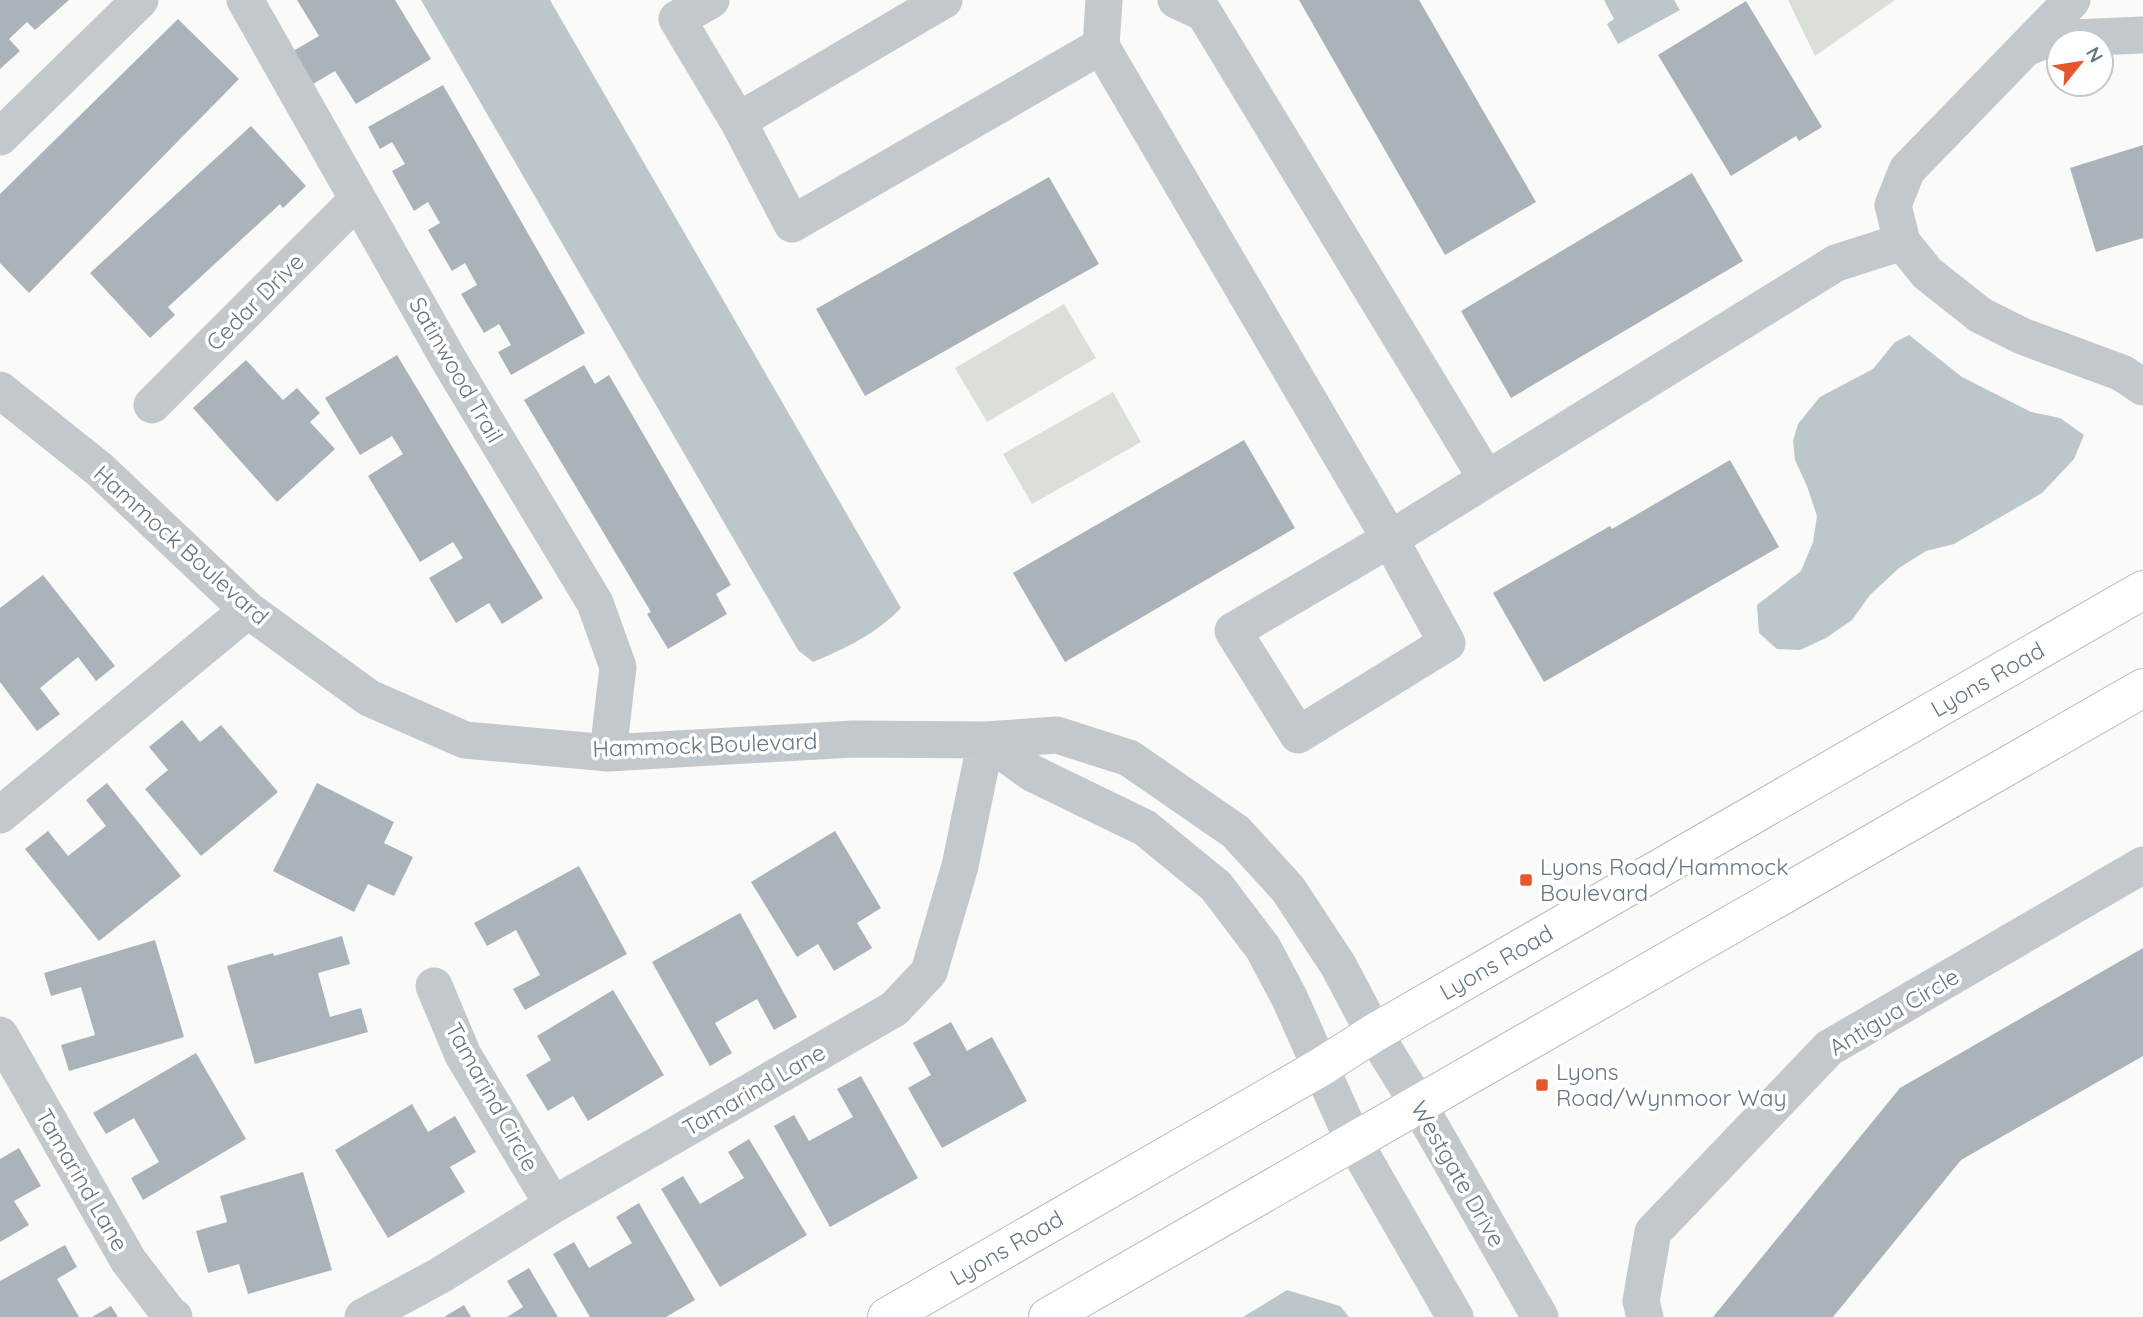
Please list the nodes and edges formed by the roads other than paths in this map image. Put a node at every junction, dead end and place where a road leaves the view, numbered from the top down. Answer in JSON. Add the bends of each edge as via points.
{"nodes":[{"id":1,"x":140,"y":0,"type":"edge"},
{"id":2,"x":245,"y":0,"type":"edge"},
{"id":3,"x":711,"y":0,"type":"edge"},
{"id":4,"x":944,"y":0,"type":"edge"},
{"id":5,"x":1104,"y":0,"type":"edge"},
{"id":6,"x":1176,"y":0,"type":"edge"},
{"id":7,"x":2072,"y":0,"type":"edge"},
{"id":8,"x":2143,"y":35,"type":"edge"},
{"id":9,"x":1101,"y":46,"type":"junction"},
{"id":10,"x":2025,"y":48,"type":"junction"},
{"id":11,"x":738,"y":121,"type":"junction"},
{"id":12,"x":0,"y":137,"type":"edge"},
{"id":13,"x":357,"y":200,"type":"junction"},
{"id":14,"x":1902,"y":242,"type":"junction"},
{"id":15,"x":2143,"y":387,"type":"edge"},
{"id":16,"x":0,"y":390,"type":"edge"},
{"id":17,"x":152,"y":405,"type":"dead end"},
{"id":18,"x":1486,"y":478,"type":"junction"},
{"id":19,"x":1390,"y":539,"type":"junction"},
{"id":20,"x":2143,"y":590,"type":"edge"},
{"id":21,"x":248,"y":610,"type":"junction"},
{"id":22,"x":2143,"y":688,"type":"edge"},
{"id":23,"x":986,"y":740,"type":"junction"},
{"id":24,"x":608,"y":753,"type":"junction"},
{"id":25,"x":0,"y":815,"type":"edge"},
{"id":26,"x":2143,"y":865,"type":"edge"},
{"id":27,"x":434,"y":986,"type":"dead end"},
{"id":28,"x":1374,"y":1033,"type":"junction"},
{"id":29,"x":0,"y":1035,"type":"edge"},
{"id":30,"x":1321,"y":1067,"type":"junction"},
{"id":31,"x":1418,"y":1104,"type":"junction"},
{"id":32,"x":1353,"y":1140,"type":"junction"},
{"id":33,"x":553,"y":1205,"type":"junction"},
{"id":34,"x":174,"y":1317,"type":"edge"},
{"id":35,"x":363,"y":1317,"type":"edge"},
{"id":36,"x":887,"y":1317,"type":"edge"},
{"id":37,"x":1048,"y":1317,"type":"edge"},
{"id":38,"x":1455,"y":1317,"type":"edge"},
{"id":39,"x":1540,"y":1317,"type":"edge"},
{"id":40,"x":1645,"y":1317,"type":"edge"}],
"edges":[{"from":1,"to":12,"type":"street"},
{"from":2,"to":13,"type":"street","name":"Satinwood Trail"},
{"from":3,"to":11,"type":"street","via":[[677,19]]},
{"from":4,"to":11,"type":"street"},
{"from":5,"to":9,"type":"street"},
{"from":6,"to":18,"type":"street","via":[[1204,13]]},
{"from":7,"to":10,"type":"street"},
{"from":8,"to":10,"type":"street","via":[[2048,39]]},
{"from":9,"to":11,"type":"street","via":[[792,224]]},
{"from":9,"to":19,"type":"street"},
{"from":10,"to":14,"type":"street","via":[[1907,170],[1893,205]]},
{"from":13,"to":17,"type":"street","name":"Cedar Drive"},
{"from":13,"to":24,"type":"street","name":"Satinwood Trail","via":[[595,603],[618,667]]},
{"from":14,"to":15,"type":"street","via":[[1927,273],[1980,315],[2022,336],[2122,373]]},
{"from":14,"to":18,"type":"street","via":[[1836,264]]},
{"from":16,"to":21,"type":"street","name":"Hammock Boulevard","via":[[99,469]]},
{"from":18,"to":19,"type":"street"},
{"from":19,"to":19,"type":"street","via":[[1233,631],[1298,735],[1447,643]]},
{"from":20,"to":28,"type":"main road","name":"Lyons Road"},
{"from":21,"to":24,"type":"street","name":"Hammock Boulevard","via":[[369,698],[465,740]]},
{"from":21,"to":25,"type":"street"},
{"from":22,"to":31,"type":"main road"},
{"from":23,"to":24,"type":"street","name":"Hammock Boulevard","via":[[853,739]]},
{"from":23,"to":28,"type":"street","name":"Hammock Boulevard","via":[[1057,735],[1129,758],[1236,832],[1288,889],[1338,965]]},
{"from":23,"to":30,"type":"street","via":[[1031,773],[1145,828],[1216,886],[1263,948]]},
{"from":23,"to":33,"type":"street","name":"Tamarind Lane","via":[[960,866],[929,972],[894,1009]]},
{"from":26,"to":40,"type":"street","name":"Antigua Circle","via":[[1829,1048],[1653,1233],[1641,1301]]},
{"from":27,"to":33,"type":"street","name":"Tamarind Circle","via":[[463,1055]]},
{"from":28,"to":30,"type":"main road","name":"Lyons Road"},
{"from":28,"to":31,"type":"street","name":"Westgate Drive"},
{"from":29,"to":34,"type":"street","name":"Tamarind Lane","via":[[128,1260]]},
{"from":30,"to":32,"type":"street"},
{"from":30,"to":36,"type":"main road","name":"Lyons Road"},
{"from":31,"to":32,"type":"main road"},
{"from":31,"to":39,"type":"street","name":"Westgate Drive"},
{"from":32,"to":37,"type":"main road"},
{"from":32,"to":38,"type":"street"},
{"from":33,"to":35,"type":"street","name":"Tamarind Lane"}]}
